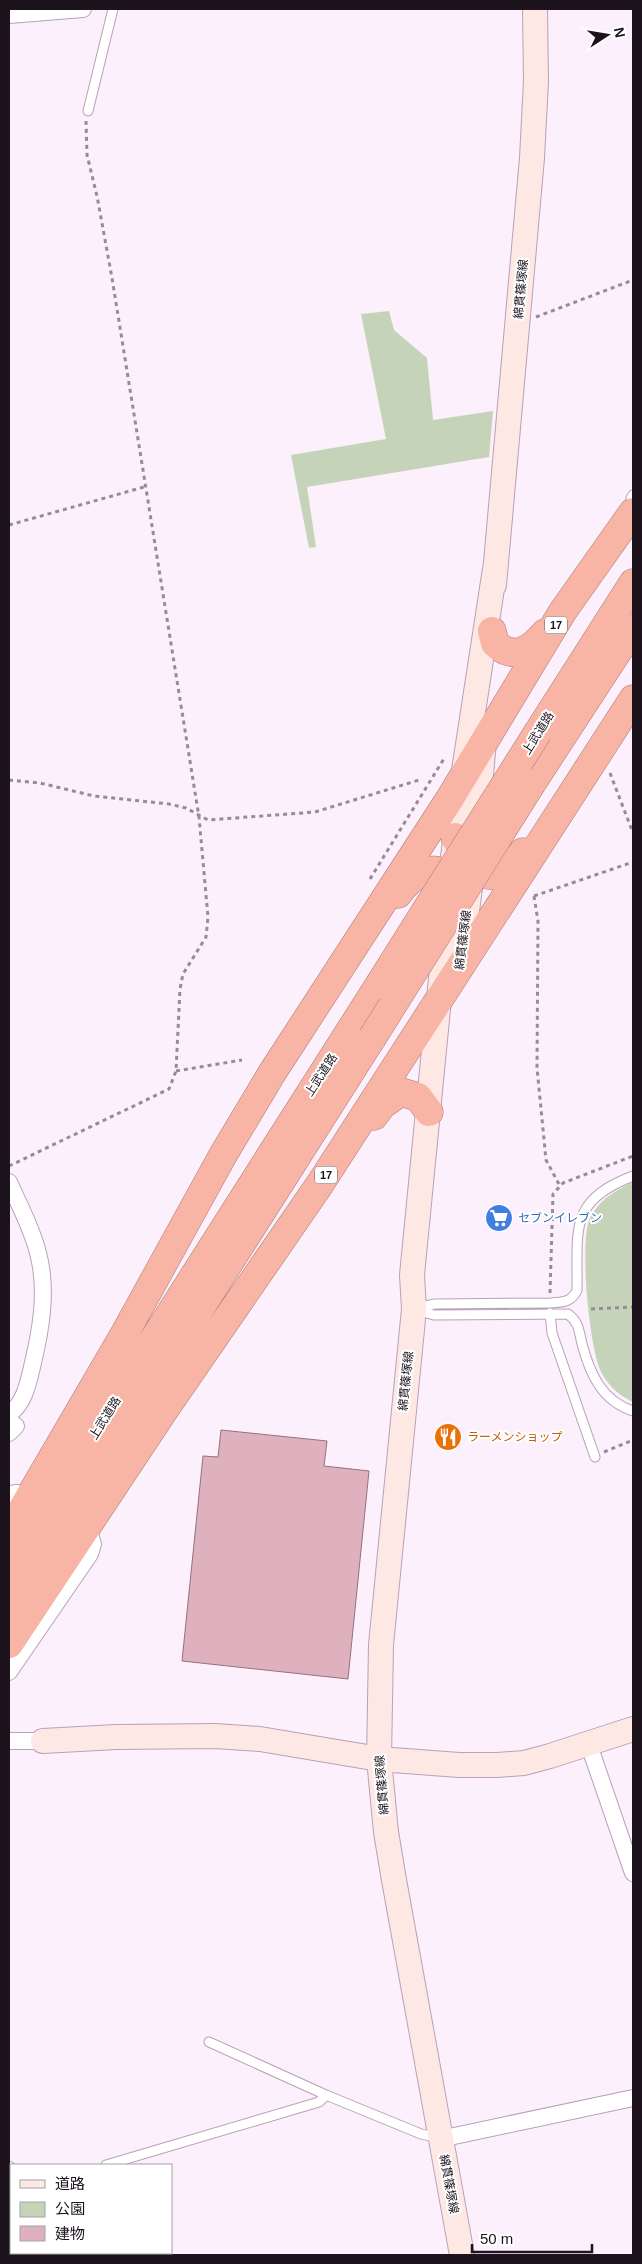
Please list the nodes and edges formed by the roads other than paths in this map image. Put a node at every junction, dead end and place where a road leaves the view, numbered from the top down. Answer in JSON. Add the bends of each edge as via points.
{"nodes":[{"id":1,"x":83,"y":9,"type":"edge"},
{"id":2,"x":113,"y":9,"type":"edge"},
{"id":3,"x":535,"y":9,"type":"edge"},
{"id":4,"x":9,"y":15,"type":"edge"},
{"id":5,"x":88,"y":111,"type":"road end"},
{"id":6,"x":632,"y":502,"type":"edge"},
{"id":7,"x":495,"y":569,"type":"junction"},
{"id":8,"x":633,"y":584,"type":"edge"},
{"id":9,"x":564,"y":611,"type":"junction"},
{"id":10,"x":633,"y":628,"type":"edge"},
{"id":11,"x":492,"y":631,"type":"junction"},
{"id":12,"x":633,"y":699,"type":"edge"},
{"id":13,"x":484,"y":741,"type":"junction"},
{"id":14,"x":463,"y":777,"type":"junction"},
{"id":15,"x":561,"y":810,"type":"junction"},
{"id":16,"x":455,"y":837,"type":"joint"},
{"id":17,"x":462,"y":871,"type":"junction"},
{"id":18,"x":467,"y":906,"type":"joint"},
{"id":19,"x":460,"y":965,"type":"junction"},
{"id":20,"x":336,"y":971,"type":"junction"},
{"id":21,"x":439,"y":999,"type":"junction"},
{"id":22,"x":429,"y":1112,"type":"junction"},
{"id":23,"x":633,"y":1176,"type":"edge"},
{"id":24,"x":9,"y":1182,"type":"edge"},
{"id":25,"x":320,"y":1184,"type":"junction"},
{"id":26,"x":414,"y":1309,"type":"junction"},
{"id":27,"x":550,"y":1313,"type":"junction"},
{"id":28,"x":633,"y":1411,"type":"edge"},
{"id":29,"x":9,"y":1414,"type":"edge"},
{"id":30,"x":9,"y":1420,"type":"edge"},
{"id":31,"x":9,"y":1432,"type":"edge"},
{"id":32,"x":595,"y":1457,"type":"road end"},
{"id":33,"x":19,"y":1497,"type":"edge"},
{"id":34,"x":88,"y":1527,"type":"junction"},
{"id":35,"x":9,"y":1532,"type":"edge"},
{"id":36,"x":9,"y":1567,"type":"edge"},
{"id":37,"x":9,"y":1608,"type":"edge"},
{"id":38,"x":9,"y":1644,"type":"edge"},
{"id":39,"x":9,"y":1672,"type":"edge"},
{"id":40,"x":633,"y":1729,"type":"edge"},
{"id":41,"x":9,"y":1741,"type":"edge"},
{"id":42,"x":43,"y":1741,"type":"joint"},
{"id":43,"x":590,"y":1745,"type":"junction"},
{"id":44,"x":379,"y":1759,"type":"junction"},
{"id":45,"x":633,"y":1873,"type":"edge"},
{"id":46,"x":209,"y":2042,"type":"dead end"},
{"id":47,"x":326,"y":2095,"type":"junction"},
{"id":48,"x":633,"y":2098,"type":"edge"},
{"id":49,"x":440,"y":2139,"type":"junction"},
{"id":50,"x":109,"y":2164,"type":"edge"},
{"id":51,"x":462,"y":2255,"type":"edge"}],
"edges":[{"from":1,"to":4,"type":"street"},
{"from":2,"to":5,"type":"lane"},
{"from":3,"to":7,"type":"main road","name":"綿貫篠塚線","via":[[532,158]]},
{"from":6,"to":9,"type":"highway","number":"17"},
{"from":7,"to":11,"type":"main road","name":"綿貫篠塚線"},
{"from":7,"to":14,"type":"main road","name":"綿貫篠塚線"},
{"from":8,"to":36,"type":"highway","name":"上武道路","bridge":true},
{"from":9,"to":11,"type":"highway","via":[[542,637],[523,652],[510,653],[500,647],[495,643]]},
{"from":9,"to":13,"type":"highway","number":"17"},
{"from":10,"to":37,"type":"highway","name":"上武道路","bridge":true},
{"from":11,"to":13,"type":"main road","name":"綿貫篠塚線"},
{"from":12,"to":15,"type":"highway","number":"17"},
{"from":13,"to":14,"type":"highway","number":"17"},
{"from":13,"to":17,"type":"main road","name":"綿貫篠塚線"},
{"from":14,"to":16,"type":"main road","name":"綿貫篠塚線"},
{"from":14,"to":20,"type":"highway","number":"17"},
{"from":15,"to":17,"type":"highway","via":[[506,872],[491,876]]},
{"from":15,"to":19,"type":"highway","number":"17","via":[[526,885]]},
{"from":16,"to":17,"type":"highway"},
{"from":17,"to":18,"type":"highway"},
{"from":17,"to":20,"type":"highway","via":[[433,869],[413,877]]},
{"from":17,"to":21,"type":"main road","name":"綿貫篠塚線"},
{"from":18,"to":19,"type":"main road","name":"綿貫篠塚線"},
{"from":19,"to":21,"type":"highway","number":"17"},
{"from":19,"to":26,"type":"main road","name":"綿貫篠塚線","via":[[424,1277]]},
{"from":20,"to":33,"type":"highway","number":"17","via":[[228,1146],[125,1333]]},
{"from":21,"to":22,"type":"main road","name":"綿貫篠塚線"},
{"from":21,"to":25,"type":"highway","number":"17"},
{"from":22,"to":25,"type":"highway","via":[[424,1102],[412,1093],[393,1095]]},
{"from":22,"to":26,"type":"main road","name":"綿貫篠塚線","via":[[412,1275]]},
{"from":23,"to":26,"type":"lane","via":[[602,1192],[583,1210],[574,1297],[551,1303],[435,1304]]},
{"from":24,"to":29,"type":"street","via":[[38,1252],[43,1295],[37,1347],[27,1387]]},
{"from":25,"to":34,"type":"highway","number":"17"},
{"from":26,"to":27,"type":"lane","via":[[434,1315]]},
{"from":26,"to":44,"type":"main road","name":"綿貫篠塚線","via":[[381,1645]]},
{"from":27,"to":28,"type":"lane","via":[[568,1314],[574,1318],[595,1382],[619,1407]]},
{"from":27,"to":32,"type":"lane","via":[[552,1333]]},
{"from":30,"to":31,"type":"street","via":[[16,1426]]},
{"from":33,"to":35,"type":"highway","number":"17"},
{"from":34,"to":38,"type":"highway","number":"17"},
{"from":34,"to":39,"type":"street","via":[[93,1544],[90,1554]]},
{"from":40,"to":43,"type":"main road"},
{"from":41,"to":42,"type":"street"},
{"from":42,"to":44,"type":"main road","via":[[215,1736],[260,1739]]},
{"from":43,"to":44,"type":"main road","via":[[524,1763],[496,1765]]},
{"from":43,"to":45,"type":"street"},
{"from":44,"to":49,"type":"main road","name":"綿貫篠塚線","via":[[388,1842]]},
{"from":46,"to":47,"type":"lane"},
{"from":47,"to":49,"type":"lane"},
{"from":47,"to":50,"type":"lane","via":[[319,2102]]},
{"from":48,"to":49,"type":"street"},
{"from":49,"to":51,"type":"main road","name":"綿貫篠塚線"}]}
